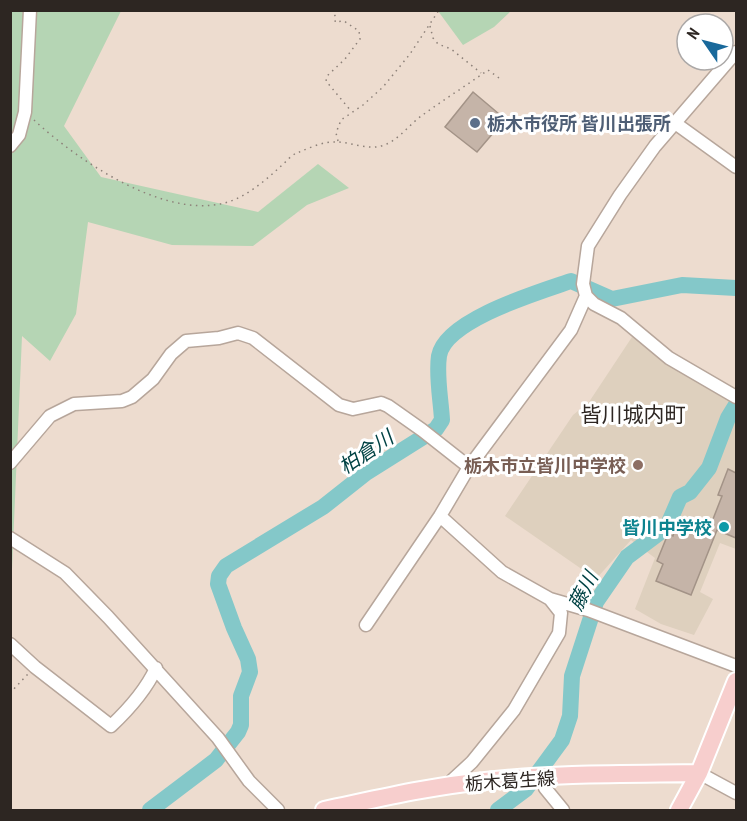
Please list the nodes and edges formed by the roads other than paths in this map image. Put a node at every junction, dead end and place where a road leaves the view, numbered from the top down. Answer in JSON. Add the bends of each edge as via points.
{"nodes":[{"id":1,"x":30,"y":10,"type":"edge"},
{"id":2,"x":736,"y":52,"type":"edge"},
{"id":3,"x":675,"y":123,"type":"junction"},
{"id":4,"x":10,"y":146,"type":"edge"},
{"id":5,"x":736,"y":167,"type":"edge"},
{"id":6,"x":586,"y":296,"type":"junction"},
{"id":7,"x":736,"y":398,"type":"edge"},
{"id":8,"x":10,"y":463,"type":"edge"},
{"id":9,"x":469,"y":467,"type":"junction"},
{"id":10,"x":440,"y":516,"type":"junction"},
{"id":11,"x":10,"y":538,"type":"edge"},
{"id":12,"x":550,"y":599,"type":"junction"},
{"id":13,"x":366,"y":625,"type":"dead end"},
{"id":14,"x":10,"y":644,"type":"edge"},
{"id":15,"x":736,"y":666,"type":"edge"},
{"id":16,"x":156,"y":668,"type":"junction"},
{"id":17,"x":736,"y":681,"type":"edge"},
{"id":18,"x":699,"y":773,"type":"junction"},
{"id":19,"x":537,"y":778,"type":"junction"},
{"id":20,"x":446,"y":786,"type":"junction"},
{"id":21,"x":736,"y":793,"type":"edge"},
{"id":22,"x":278,"y":810,"type":"edge"},
{"id":23,"x":324,"y":810,"type":"edge"},
{"id":24,"x":563,"y":810,"type":"edge"},
{"id":25,"x":679,"y":810,"type":"edge"}],
"edges":[{"from":1,"to":4,"type":"street","via":[[25,112],[19,135]]},
{"from":2,"to":3,"type":"street"},
{"from":3,"to":5,"type":"street"},
{"from":3,"to":6,"type":"street","via":[[655,146],[588,246],[583,284]]},
{"from":6,"to":7,"type":"street","via":[[621,318],[669,358]]},
{"from":6,"to":9,"type":"street","via":[[571,330]]},
{"from":8,"to":9,"type":"street","via":[[50,416],[67,406],[132,397],[186,341],[238,333],[253,338],[339,405],[353,409],[381,403]]},
{"from":9,"to":10,"type":"street"},
{"from":10,"to":12,"type":"street","via":[[502,572]]},
{"from":10,"to":13,"type":"street"},
{"from":11,"to":16,"type":"street","via":[[65,573]]},
{"from":12,"to":15,"type":"street"},
{"from":12,"to":20,"type":"street","via":[[561,613],[559,633],[546,659],[514,710],[472,762]]},
{"from":14,"to":16,"type":"street","via":[[111,726],[128,710]]},
{"from":16,"to":22,"type":"street","via":[[218,738],[249,781]]},
{"from":17,"to":18,"type":"main road"},
{"from":18,"to":19,"type":"main road","name":"栃木葛生線"},
{"from":18,"to":21,"type":"street"},
{"from":18,"to":25,"type":"main road"},
{"from":19,"to":20,"type":"main road","name":"栃木葛生線"},
{"from":19,"to":24,"type":"street"},
{"from":20,"to":23,"type":"main road","name":"栃木葛生線"}]}
